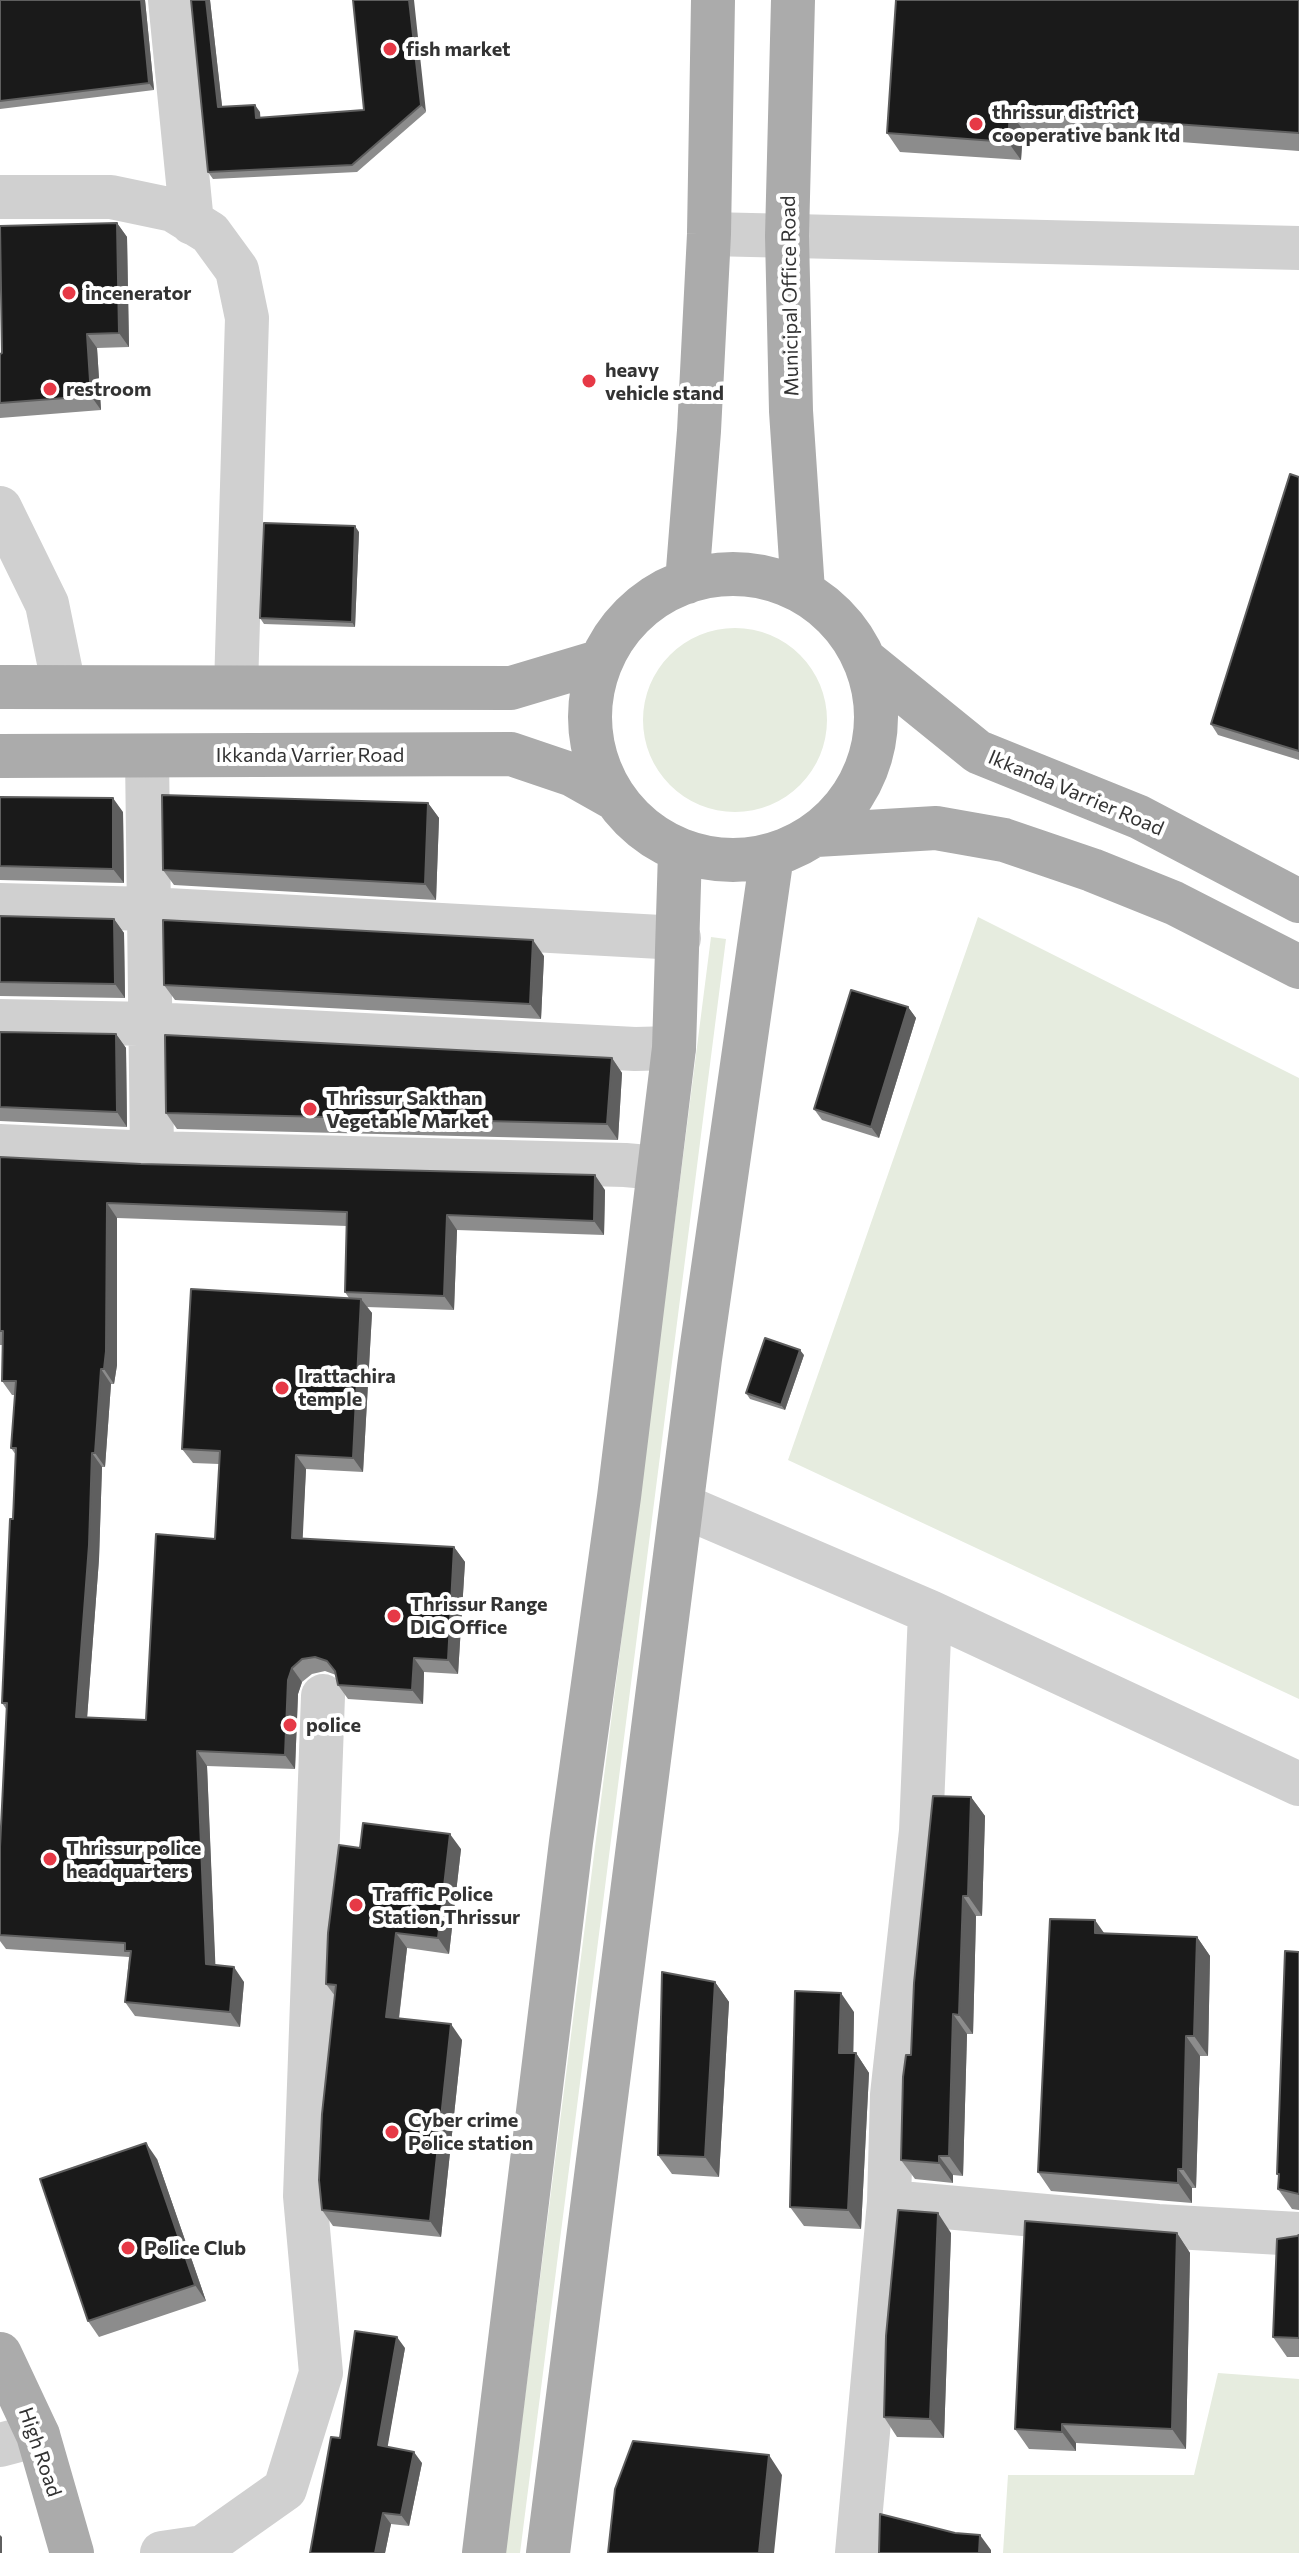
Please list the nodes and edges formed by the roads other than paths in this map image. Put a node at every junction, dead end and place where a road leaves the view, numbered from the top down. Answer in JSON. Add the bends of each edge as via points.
{"nodes":[{"id":1,"x":170,"y":0,"type":"edge"},
{"id":2,"x":713,"y":0,"type":"edge"},
{"id":3,"x":793,"y":0,"type":"edge"},
{"id":4,"x":0,"y":197,"type":"edge"},
{"id":5,"x":192,"y":223,"type":"junction"},
{"id":6,"x":709,"y":234,"type":"junction"},
{"id":7,"x":787,"y":236,"type":"junction"},
{"id":8,"x":1299,"y":248,"type":"edge"},
{"id":9,"x":0,"y":508,"type":"edge"},
{"id":10,"x":687,"y":582,"type":"junction"},
{"id":11,"x":803,"y":591,"type":"junction"},
{"id":12,"x":598,"y":662,"type":"junction"},
{"id":13,"x":867,"y":662,"type":"junction"},
{"id":14,"x":0,"y":687,"type":"edge"},
{"id":15,"x":64,"y":687,"type":"junction"},
{"id":16,"x":236,"y":687,"type":"junction"},
{"id":17,"x":0,"y":756,"type":"edge"},
{"id":18,"x":147,"y":756,"type":"junction"},
{"id":19,"x":612,"y":797,"type":"junction"},
{"id":20,"x":816,"y":835,"type":"junction"},
{"id":21,"x":680,"y":852,"type":"junction"},
{"id":22,"x":772,"y":855,"type":"junction"},
{"id":23,"x":1299,"y":901,"type":"edge"},
{"id":24,"x":0,"y":905,"type":"edge"},
{"id":25,"x":149,"y":909,"type":"junction"},
{"id":26,"x":679,"y":938,"type":"junction"},
{"id":27,"x":1299,"y":967,"type":"edge"},
{"id":28,"x":0,"y":1021,"type":"edge"},
{"id":29,"x":151,"y":1024,"type":"junction"},
{"id":30,"x":674,"y":1048,"type":"junction"},
{"id":31,"x":0,"y":1146,"type":"edge"},
{"id":32,"x":152,"y":1153,"type":"junction"},
{"id":33,"x":659,"y":1168,"type":"junction"},
{"id":34,"x":683,"y":1506,"type":"junction"},
{"id":35,"x":930,"y":1612,"type":"junction"},
{"id":36,"x":323,"y":1696,"type":"dead end"},
{"id":37,"x":1299,"y":1784,"type":"edge"},
{"id":38,"x":889,"y":2202,"type":"junction"},
{"id":39,"x":1299,"y":2234,"type":"edge"},
{"id":40,"x":0,"y":2354,"type":"edge"},
{"id":41,"x":19,"y":2440,"type":"edge"},
{"id":42,"x":72,"y":2553,"type":"edge"},
{"id":43,"x":162,"y":2553,"type":"edge"},
{"id":44,"x":484,"y":2553,"type":"edge"},
{"id":45,"x":548,"y":2553,"type":"edge"},
{"id":46,"x":857,"y":2553,"type":"edge"}],
"edges":[{"from":1,"to":5,"type":"street"},
{"from":2,"to":6,"type":"main road"},
{"from":3,"to":7,"type":"main road","name":"Municipal Office Road"},
{"from":4,"to":5,"type":"street","via":[[111,197],[173,210]]},
{"from":5,"to":16,"type":"street","via":[[210,233],[237,270],[247,318]]},
{"from":6,"to":7,"type":"street"},
{"from":6,"to":10,"type":"main road"},
{"from":7,"to":8,"type":"street"},
{"from":7,"to":11,"type":"main road","name":"Municipal Office Road"},
{"from":9,"to":15,"type":"street","via":[[47,604]]},
{"from":10,"to":11,"type":"main road","via":[[715,574],[760,575]]},
{"from":10,"to":12,"type":"main road","via":[[646,601],[624,622]]},
{"from":11,"to":13,"type":"main road","via":[[841,622]]},
{"from":12,"to":16,"type":"main road","via":[[511,688]]},
{"from":12,"to":19,"type":"main road","via":[[588,707],[592,754]]},
{"from":13,"to":20,"type":"main road","via":[[877,710],[872,758],[850,801]]},
{"from":13,"to":23,"type":"main road","name":"Ikkanda Varrier Road","via":[[978,752],[1139,817]]},
{"from":14,"to":15,"type":"main road"},
{"from":15,"to":16,"type":"main road"},
{"from":17,"to":18,"type":"main road","name":"Ikkanda Varrier Road"},
{"from":18,"to":19,"type":"main road","name":"Ikkanda Varrier Road","via":[[511,754],[573,775]]},
{"from":18,"to":25,"type":"street"},
{"from":19,"to":21,"type":"main road","via":[[642,829]]},
{"from":20,"to":22,"type":"main road"},
{"from":20,"to":27,"type":"main road","via":[[936,828],[1004,840],[1174,903]]},
{"from":21,"to":22,"type":"main road","via":[[741,861]]},
{"from":21,"to":26,"type":"main road"},
{"from":22,"to":34,"type":"main road"},
{"from":24,"to":25,"type":"street"},
{"from":25,"to":26,"type":"street"},
{"from":25,"to":29,"type":"street"},
{"from":26,"to":30,"type":"main road"},
{"from":28,"to":29,"type":"street"},
{"from":29,"to":30,"type":"street"},
{"from":29,"to":32,"type":"street"},
{"from":30,"to":33,"type":"main road"},
{"from":31,"to":32,"type":"street"},
{"from":32,"to":33,"type":"street"},
{"from":33,"to":44,"type":"main road"},
{"from":34,"to":35,"type":"street"},
{"from":34,"to":45,"type":"main road"},
{"from":35,"to":37,"type":"street"},
{"from":35,"to":38,"type":"street","via":[[921,1831],[892,2095]]},
{"from":36,"to":43,"type":"street","via":[[305,2196],[321,2373],[285,2489],[203,2547]]},
{"from":38,"to":39,"type":"street"},
{"from":38,"to":46,"type":"street"},
{"from":40,"to":41,"type":"main road","name":"High Road"},
{"from":41,"to":42,"type":"main road","name":"High Road"}]}
